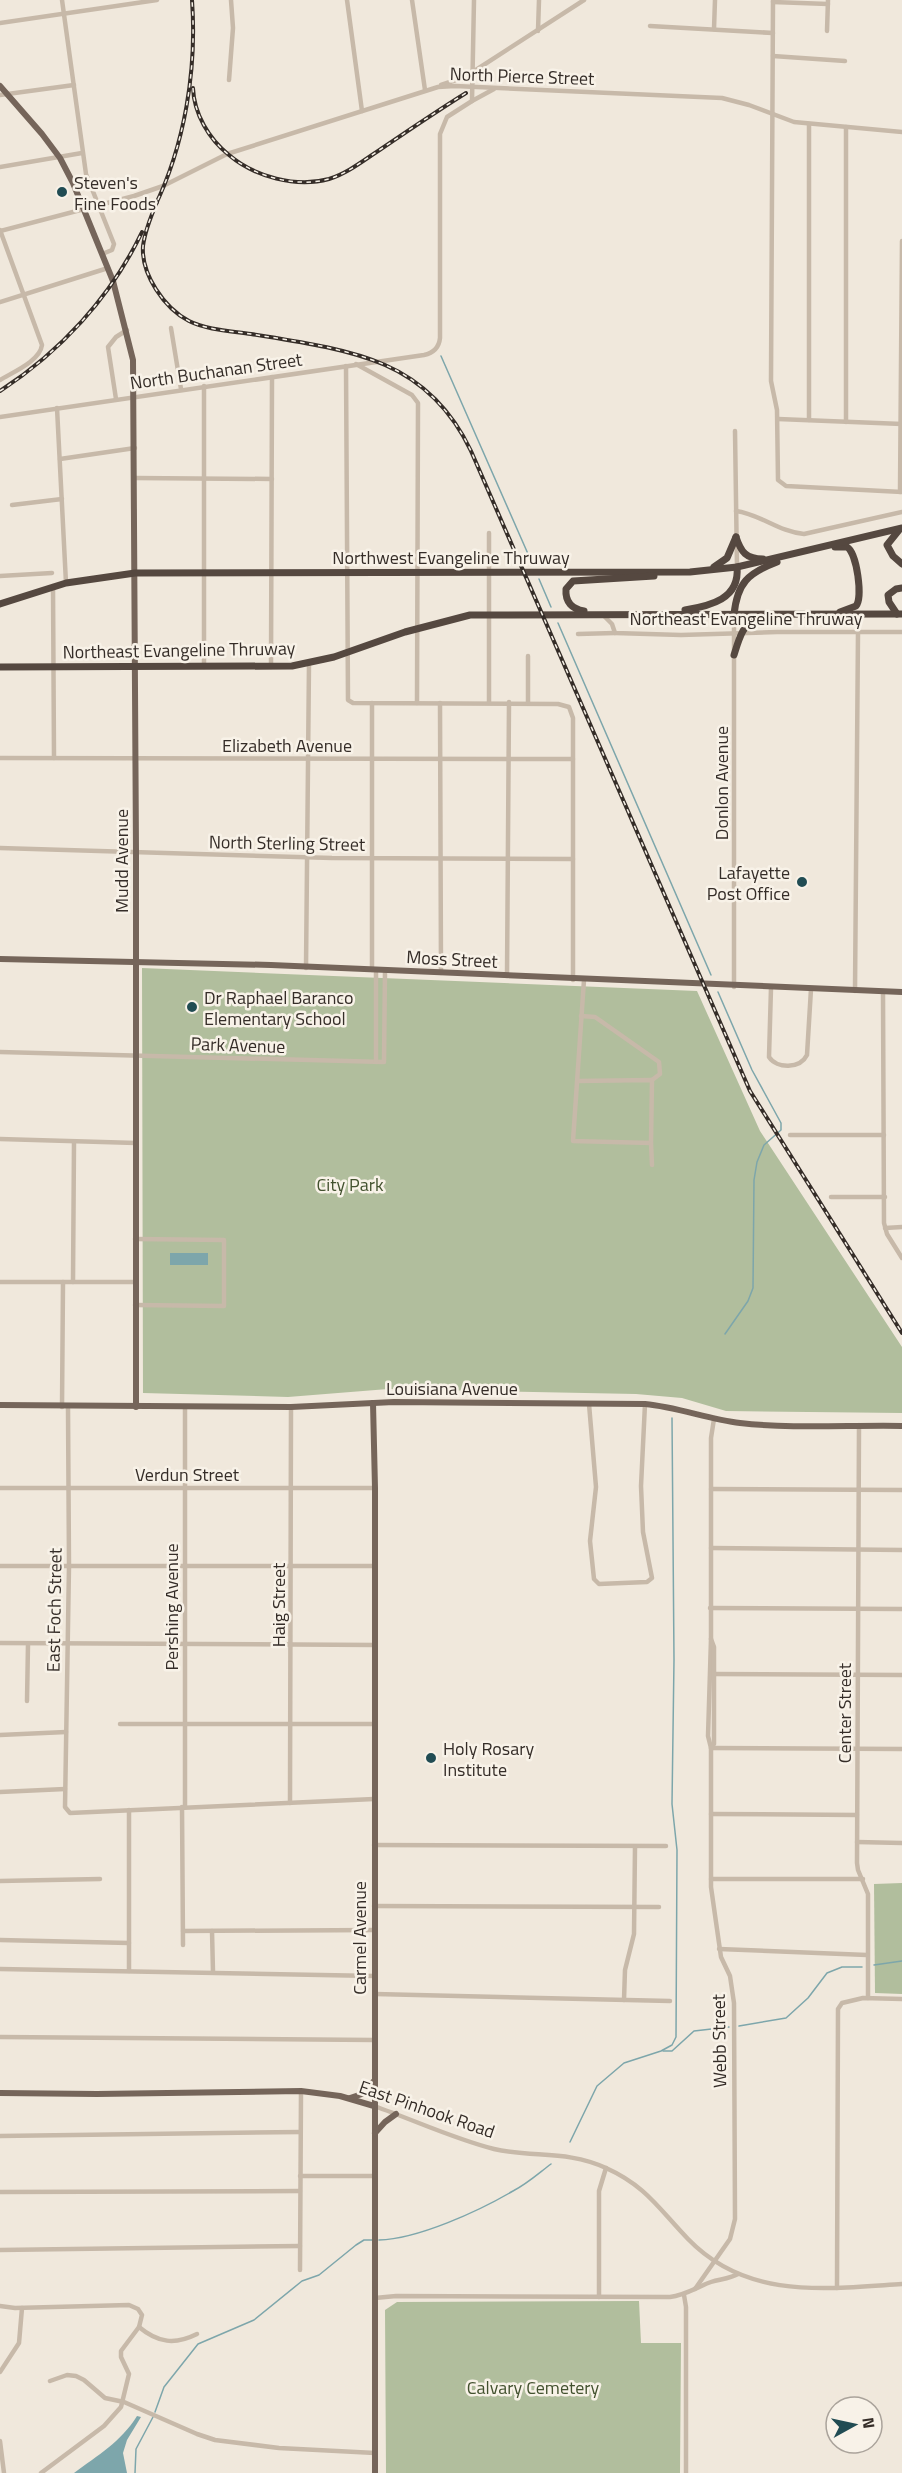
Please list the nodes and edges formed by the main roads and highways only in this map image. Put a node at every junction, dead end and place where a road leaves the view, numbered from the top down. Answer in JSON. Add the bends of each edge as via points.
{"nodes":[{"id":1,"x":0,"y":86,"type":"edge"},
{"id":2,"x":3,"y":95,"type":"edge"},
{"id":3,"x":902,"y":528,"type":"edge"},
{"id":4,"x":823,"y":548,"type":"junction"},
{"id":5,"x":811,"y":550,"type":"junction"},
{"id":6,"x":775,"y":559,"type":"junction"},
{"id":7,"x":902,"y":564,"type":"edge"},
{"id":8,"x":737,"y":567,"type":"junction"},
{"id":9,"x":707,"y":570,"type":"junction"},
{"id":10,"x":674,"y":572,"type":"junction"},
{"id":11,"x":135,"y":573,"type":"junction"},
{"id":12,"x":902,"y":588,"type":"edge"},
{"id":13,"x":0,"y":604,"type":"edge"},
{"id":14,"x":602,"y":614,"type":"junction"},
{"id":15,"x":665,"y":614,"type":"junction"},
{"id":16,"x":832,"y":614,"type":"junction"},
{"id":17,"x":900,"y":614,"type":"edge"},
{"id":18,"x":734,"y":615,"type":"junction"},
{"id":19,"x":763,"y":615,"type":"junction"},
{"id":20,"x":734,"y":655,"type":"road end"},
{"id":21,"x":0,"y":667,"type":"edge"},
{"id":22,"x":135,"y":667,"type":"junction"},
{"id":23,"x":0,"y":959,"type":"edge"},
{"id":24,"x":136,"y":962,"type":"junction"},
{"id":25,"x":902,"y":992,"type":"edge"},
{"id":26,"x":373,"y":1403,"type":"junction"},
{"id":27,"x":0,"y":1405,"type":"edge"},
{"id":28,"x":136,"y":1407,"type":"junction"},
{"id":29,"x":902,"y":1426,"type":"edge"},
{"id":30,"x":374,"y":2082,"type":"junction"},
{"id":31,"x":0,"y":2093,"type":"edge"},
{"id":32,"x":349,"y":2098,"type":"junction"},
{"id":33,"x":374,"y":2106,"type":"junction"},
{"id":34,"x":396,"y":2114,"type":"road end"},
{"id":35,"x":374,"y":2134,"type":"junction"},
{"id":36,"x":375,"y":2473,"type":"edge"}],
"edges":[{"from":1,"to":2,"type":"main road","name":"Mudd Avenue"},
{"from":2,"to":11,"type":"main road","name":"Mudd Avenue","via":[[60,158],[108,268],[127,330],[133,360]]},
{"from":3,"to":4,"type":"highway","name":"Northwest Evangeline Thruway"},
{"from":3,"to":7,"type":"highway","via":[[887,545]]},
{"from":4,"to":5,"type":"highway","name":"Northwest Evangeline Thruway"},
{"from":4,"to":16,"type":"highway","via":[[851,549],[856,561],[861,599],[856,606]]},
{"from":5,"to":6,"type":"highway","name":"Northwest Evangeline Thruway"},
{"from":5,"to":18,"type":"highway","via":[[770,564],[749,577],[738,591]]},
{"from":6,"to":8,"type":"highway","name":"Northwest Evangeline Thruway"},
{"from":6,"to":9,"type":"highway","via":[[747,557],[740,551],[736,537],[727,558]]},
{"from":8,"to":9,"type":"highway","name":"Northwest Evangeline Thruway"},
{"from":8,"to":15,"type":"highway","via":[[735,584],[724,599],[705,607]]},
{"from":9,"to":10,"type":"highway","name":"Northwest Evangeline Thruway"},
{"from":10,"to":11,"type":"highway","name":"Northwest Evangeline Thruway"},
{"from":10,"to":14,"type":"highway","via":[[640,578],[578,579],[569,585],[569,604],[578,610]]},
{"from":11,"to":13,"type":"highway","name":"Northwest Evangeline Thruway","via":[[66,583]]},
{"from":11,"to":22,"type":"main road","name":"Mudd Avenue"},
{"from":12,"to":17,"type":"highway","via":[[888,595]]},
{"from":14,"to":15,"type":"highway","name":"Northeast Evangeline Thruway"},
{"from":14,"to":22,"type":"highway","name":"Northeast Evangeline Thruway","via":[[470,615],[309,663],[272,667]]},
{"from":15,"to":18,"type":"highway","name":"Northeast Evangeline Thruway"},
{"from":16,"to":17,"type":"highway","name":"Northeast Evangeline Thruway"},
{"from":16,"to":19,"type":"highway","name":"Northeast Evangeline Thruway"},
{"from":18,"to":19,"type":"highway","name":"Northeast Evangeline Thruway"},
{"from":19,"to":20,"type":"highway","via":[[749,621],[738,633]]},
{"from":21,"to":22,"type":"highway","name":"Northeast Evangeline Thruway"},
{"from":22,"to":24,"type":"main road","name":"Mudd Avenue"},
{"from":23,"to":24,"type":"main road","name":"Moss Street"},
{"from":24,"to":25,"type":"main road","name":"Moss Street"},
{"from":24,"to":28,"type":"main road","name":"Mudd Avenue"},
{"from":26,"to":28,"type":"main road","name":"Louisiana Avenue"},
{"from":26,"to":29,"type":"main road","name":"Louisiana Avenue","via":[[645,1404],[714,1419],[766,1424]]},
{"from":26,"to":30,"type":"main road","name":"Carmel Avenue"},
{"from":27,"to":28,"type":"main road","name":"Louisiana Avenue"},
{"from":30,"to":32,"type":"main road","via":[[362,2094]]},
{"from":30,"to":33,"type":"main road","name":"Carmel Avenue"},
{"from":31,"to":32,"type":"main road","name":"East Pinhook Road","via":[[301,2091]]},
{"from":32,"to":33,"type":"main road","name":"East Pinhook Road"},
{"from":33,"to":35,"type":"main road","name":"Carmel Avenue"},
{"from":34,"to":35,"type":"main road"},
{"from":35,"to":36,"type":"main road","name":"Carmel Avenue"}]}
